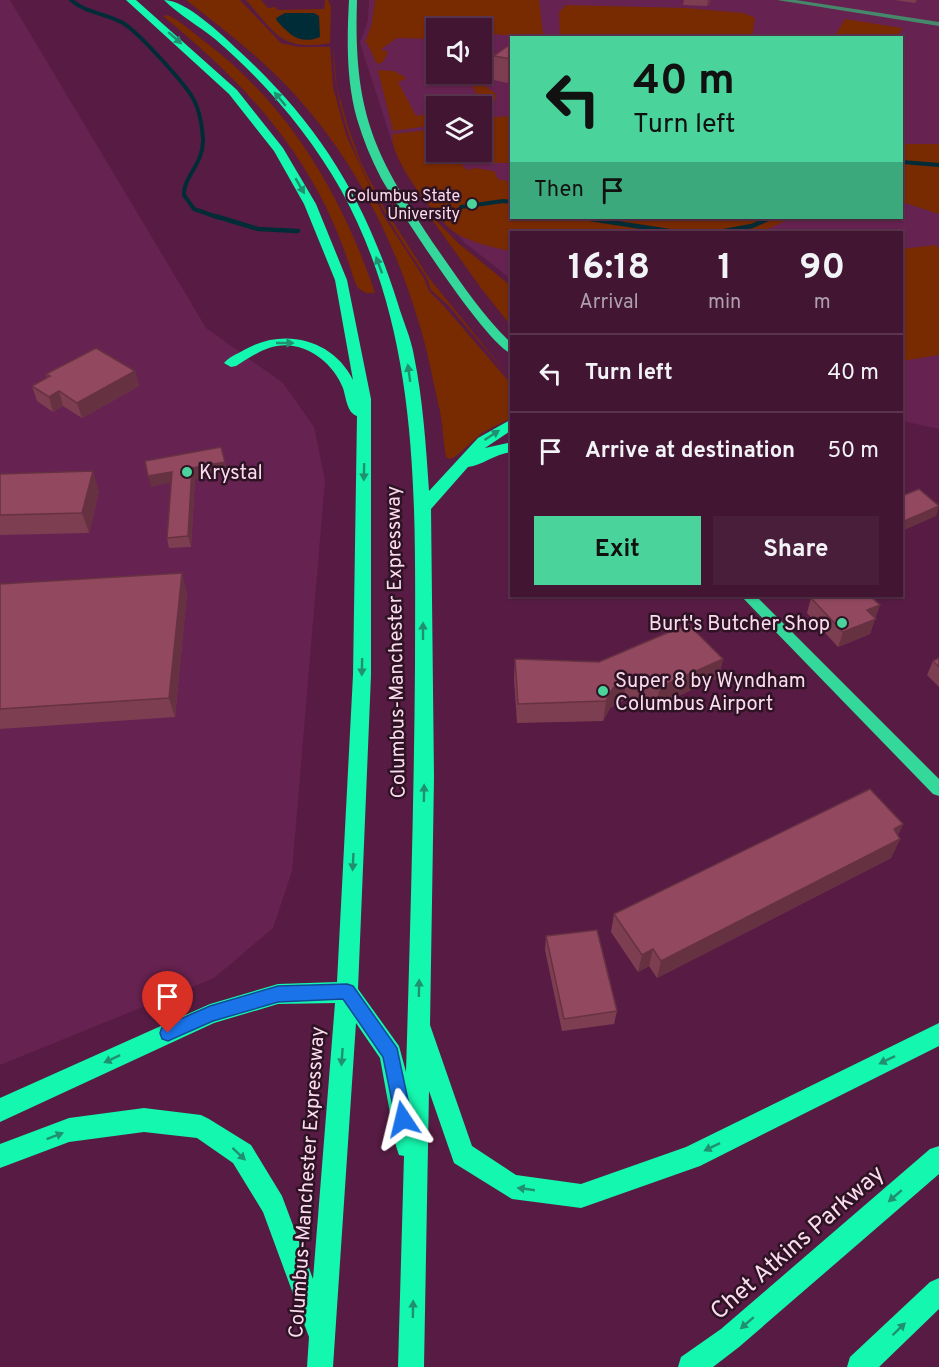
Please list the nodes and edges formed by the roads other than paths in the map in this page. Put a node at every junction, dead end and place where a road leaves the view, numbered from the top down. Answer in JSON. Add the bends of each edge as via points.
{"nodes":[{"id":1,"x":131,"y":0,"type":"edge"},
{"id":2,"x":169,"y":0,"type":"edge"},
{"id":3,"x":353,"y":0,"type":"edge"},
{"id":4,"x":781,"y":0,"type":"edge"},
{"id":5,"x":939,"y":24,"type":"edge"},
{"id":6,"x":510,"y":349,"type":"edge"},
{"id":7,"x":231,"y":363,"type":"dead end"},
{"id":8,"x":510,"y":424,"type":"edge"},
{"id":9,"x":364,"y":427,"type":"junction"},
{"id":10,"x":510,"y":447,"type":"edge"},
{"id":11,"x":459,"y":467,"type":"junction"},
{"id":12,"x":423,"y":508,"type":"junction"},
{"id":13,"x":749,"y":597,"type":"edge"},
{"id":14,"x":939,"y":789,"type":"edge"},
{"id":15,"x":347,"y":992,"type":"junction"},
{"id":16,"x":418,"y":1017,"type":"junction"},
{"id":17,"x":939,"y":1034,"type":"edge"},
{"id":18,"x":0,"y":1110,"type":"edge"},
{"id":19,"x":0,"y":1156,"type":"edge"},
{"id":20,"x":939,"y":1158,"type":"edge"},
{"id":21,"x":415,"y":1184,"type":"junction"},
{"id":22,"x":939,"y":1291,"type":"edge"},
{"id":23,"x":322,"y":1338,"type":"junction"},
{"id":24,"x":320,"y":1367,"type":"edge"},
{"id":25,"x":411,"y":1367,"type":"edge"},
{"id":26,"x":691,"y":1367,"type":"edge"},
{"id":27,"x":860,"y":1367,"type":"edge"}],
"edges":[{"from":1,"to":9,"type":"highway","name":"Columbus-Manchester Expressway","one_way":true,"via":[[233,92],[279,150],[310,204],[345,294],[364,399]]},
{"from":12,"to":2,"type":"highway","name":"Columbus-Manchester Expressway","one_way":true,"via":[[406,354],[382,273],[346,189],[315,141],[268,83],[218,37]]},
{"from":3,"to":6,"type":"main road","via":[[350,44],[365,130],[384,174],[465,298]]},
{"from":4,"to":5,"type":"street"},
{"from":7,"to":9,"type":"highway","one_way":true,"via":[[264,345],[285,341],[304,344],[336,364]]},
{"from":11,"to":8,"type":"highway","one_way":true,"via":[[483,441]]},
{"from":9,"to":15,"type":"highway","name":"Columbus-Manchester Expressway","one_way":true,"via":[[362,675]]},
{"from":10,"to":11,"type":"highway","via":[[495,449]]},
{"from":11,"to":12,"type":"highway"},
{"from":16,"to":12,"type":"highway","name":"Columbus-Manchester Expressway","one_way":true,"via":[[424,777]]},
{"from":13,"to":14,"type":"main road"},
{"from":15,"to":18,"type":"highway","one_way":true,"via":[[278,994],[210,1014]]},
{"from":15,"to":21,"type":"highway","via":[[391,1054]]},
{"from":15,"to":23,"type":"highway","name":"Columbus-Manchester Expressway","one_way":true},
{"from":17,"to":16,"type":"highway","one_way":true,"via":[[691,1157],[581,1196],[513,1187],[463,1154]]},
{"from":16,"to":21,"type":"highway","name":"Columbus-Manchester Expressway"},
{"from":19,"to":23,"type":"highway","one_way":true,"via":[[69,1130],[144,1120],[201,1127],[242,1154],[273,1205]]},
{"from":20,"to":26,"type":"highway","name":"Chet Atkins Parkway","one_way":true},
{"from":25,"to":21,"type":"highway","name":"Columbus-Manchester Expressway","one_way":true},
{"from":27,"to":22,"type":"highway","one_way":true},
{"from":23,"to":24,"type":"highway","name":"Columbus-Manchester Expressway"}]}
